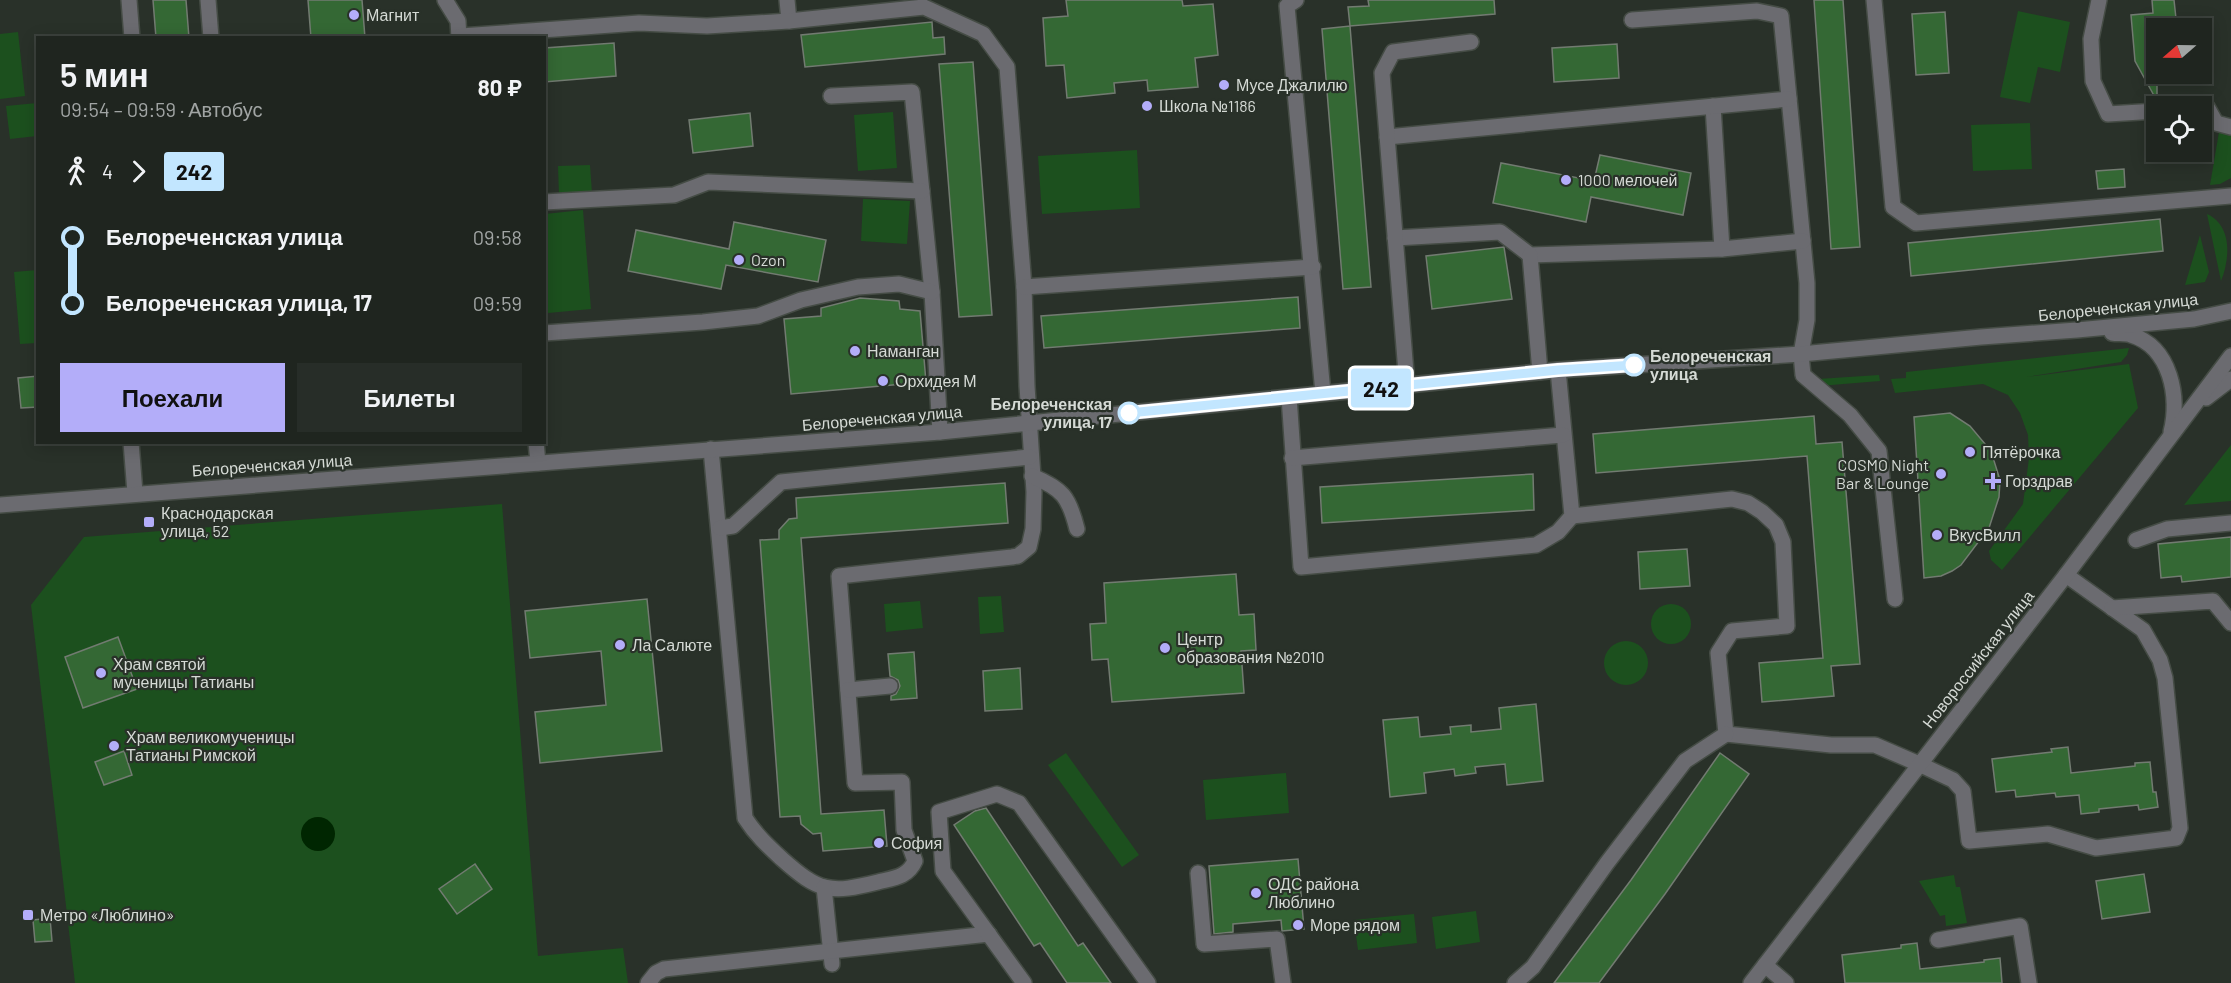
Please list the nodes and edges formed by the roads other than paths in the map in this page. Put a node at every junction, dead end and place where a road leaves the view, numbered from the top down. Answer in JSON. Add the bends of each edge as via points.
{"nodes":[{"id":1,"x":129,"y":0,"type":"edge"},
{"id":2,"x":208,"y":0,"type":"edge"},
{"id":3,"x":445,"y":0,"type":"edge"},
{"id":4,"x":787,"y":0,"type":"edge"},
{"id":5,"x":1296,"y":0,"type":"edge"},
{"id":6,"x":1874,"y":0,"type":"edge"},
{"id":7,"x":2099,"y":0,"type":"edge"},
{"id":8,"x":1632,"y":20,"type":"dead end"},
{"id":9,"x":789,"y":21,"type":"junction"},
{"id":10,"x":132,"y":36,"type":"edge"},
{"id":11,"x":211,"y":36,"type":"edge"},
{"id":12,"x":460,"y":36,"type":"edge"},
{"id":13,"x":473,"y":36,"type":"edge"},
{"id":14,"x":1471,"y":42,"type":"dead end"},
{"id":15,"x":831,"y":96,"type":"dead end"},
{"id":16,"x":1789,"y":99,"type":"junction"},
{"id":17,"x":1713,"y":106,"type":"junction"},
{"id":18,"x":2146,"y":112,"type":"edge"},
{"id":19,"x":2212,"y":116,"type":"edge"},
{"id":20,"x":2231,"y":127,"type":"edge"},
{"id":21,"x":1387,"y":137,"type":"junction"},
{"id":22,"x":922,"y":191,"type":"junction"},
{"id":23,"x":2231,"y":196,"type":"edge"},
{"id":24,"x":546,"y":202,"type":"edge"},
{"id":25,"x":1395,"y":238,"type":"junction"},
{"id":26,"x":1803,"y":241,"type":"junction"},
{"id":27,"x":1722,"y":249,"type":"junction"},
{"id":28,"x":1530,"y":255,"type":"junction"},
{"id":29,"x":1313,"y":267,"type":"junction"},
{"id":30,"x":1024,"y":287,"type":"junction"},
{"id":31,"x":932,"y":292,"type":"junction"},
{"id":32,"x":2231,"y":311,"type":"edge"},
{"id":33,"x":2077,"y":330,"type":"junction"},
{"id":34,"x":546,"y":333,"type":"edge"},
{"id":35,"x":1802,"y":354,"type":"junction"},
{"id":36,"x":2231,"y":356,"type":"edge"},
{"id":37,"x":1558,"y":370,"type":"junction"},
{"id":38,"x":1540,"y":372,"type":"junction"},
{"id":39,"x":2231,"y":379,"type":"edge"},
{"id":40,"x":1407,"y":385,"type":"junction"},
{"id":41,"x":1323,"y":393,"type":"junction"},
{"id":42,"x":1289,"y":397,"type":"junction"},
{"id":43,"x":2188,"y":414,"type":"junction"},
{"id":44,"x":1029,"y":423,"type":"junction"},
{"id":45,"x":940,"y":432,"type":"junction"},
{"id":46,"x":1563,"y":435,"type":"junction"},
{"id":47,"x":2169,"y":438,"type":"junction"},
{"id":48,"x":130,"y":444,"type":"edge"},
{"id":49,"x":536,"y":444,"type":"edge"},
{"id":50,"x":711,"y":449,"type":"junction"},
{"id":51,"x":1030,"y":457,"type":"junction"},
{"id":52,"x":1292,"y":458,"type":"junction"},
{"id":53,"x":538,"y":463,"type":"junction"},
{"id":54,"x":1032,"y":476,"type":"junction"},
{"id":55,"x":135,"y":493,"type":"junction"},
{"id":56,"x":0,"y":505,"type":"edge"},
{"id":57,"x":1572,"y":516,"type":"junction"},
{"id":58,"x":2231,"y":523,"type":"edge"},
{"id":59,"x":720,"y":528,"type":"junction"},
{"id":60,"x":1077,"y":529,"type":"dead end"},
{"id":61,"x":2136,"y":540,"type":"dead end"},
{"id":62,"x":2066,"y":575,"type":"junction"},
{"id":63,"x":1895,"y":599,"type":"dead end"},
{"id":64,"x":2112,"y":608,"type":"junction"},
{"id":65,"x":2231,"y":623,"type":"edge"},
{"id":66,"x":890,"y":686,"type":"dead end"},
{"id":67,"x":848,"y":690,"type":"junction"},
{"id":68,"x":1726,"y":734,"type":"junction"},
{"id":69,"x":1919,"y":764,"type":"junction"},
{"id":70,"x":1198,"y":873,"type":"dead end"},
{"id":71,"x":824,"y":887,"type":"junction"},
{"id":72,"x":989,"y":934,"type":"junction"},
{"id":73,"x":1938,"y":940,"type":"dead end"},
{"id":74,"x":831,"y":958,"type":"junction"},
{"id":75,"x":1765,"y":965,"type":"junction"},
{"id":76,"x":648,"y":983,"type":"edge"},
{"id":77,"x":1024,"y":983,"type":"edge"},
{"id":78,"x":1148,"y":983,"type":"edge"},
{"id":79,"x":1282,"y":983,"type":"edge"},
{"id":80,"x":1515,"y":983,"type":"edge"},
{"id":81,"x":1751,"y":983,"type":"edge"},
{"id":82,"x":1786,"y":983,"type":"edge"},
{"id":83,"x":2029,"y":983,"type":"edge"}],
"edges":[{"from":1,"to":10,"type":"street"},
{"from":2,"to":11,"type":"street"},
{"from":3,"to":12,"type":"street","via":[[458,21]]},
{"from":4,"to":9,"type":"street"},
{"from":5,"to":29,"type":"street","via":[[1287,6]]},
{"from":6,"to":23,"type":"street","via":[[1893,207],[1908,219],[1916,223]]},
{"from":7,"to":18,"type":"street","via":[[2091,39],[2093,81],[2108,114]]},
{"from":8,"to":16,"type":"street","via":[[1757,11],[1781,16]]},
{"from":9,"to":13,"type":"street","via":[[707,26],[639,23]]},
{"from":9,"to":30,"type":"street","via":[[924,6],[983,34],[1007,67]]},
{"from":14,"to":21,"type":"street","via":[[1393,52],[1382,72]]},
{"from":15,"to":22,"type":"street","via":[[912,92]]},
{"from":16,"to":17,"type":"street"},
{"from":16,"to":26,"type":"street"},
{"from":17,"to":21,"type":"street"},
{"from":17,"to":27,"type":"street"},
{"from":19,"to":20,"type":"street","via":[[2216,123]]},
{"from":21,"to":25,"type":"street"},
{"from":22,"to":24,"type":"street","via":[[708,182],[674,195]]},
{"from":22,"to":31,"type":"street"},
{"from":25,"to":28,"type":"street","via":[[1500,232]]},
{"from":25,"to":40,"type":"street"},
{"from":26,"to":27,"type":"street"},
{"from":26,"to":35,"type":"street","via":[[1807,320]]},
{"from":27,"to":28,"type":"street"},
{"from":28,"to":38,"type":"street"},
{"from":29,"to":30,"type":"street"},
{"from":29,"to":41,"type":"street"},
{"from":30,"to":44,"type":"street"},
{"from":31,"to":34,"type":"street","via":[[899,284],[858,287],[801,300],[758,316]]},
{"from":31,"to":45,"type":"street"},
{"from":32,"to":33,"type":"street","name":"Белореченская улица","via":[[2194,319]]},
{"from":33,"to":35,"type":"street","name":"Белореченская улица"},
{"from":33,"to":47,"type":"street","via":[[2131,335],[2159,354],[2168,370],[2172,390],[2175,417]]},
{"from":35,"to":37,"type":"street","name":"Белореченская улица"},
{"from":35,"to":63,"type":"street","via":[[1803,375],[1850,416],[1880,451]]},
{"from":36,"to":43,"type":"street","name":"Новороссийская улица"},
{"from":37,"to":38,"type":"street","name":"Белореченская улица"},
{"from":37,"to":46,"type":"street"},
{"from":38,"to":40,"type":"street","name":"Белореченская улица"},
{"from":39,"to":43,"type":"street"},
{"from":40,"to":41,"type":"street","name":"Белореченская улица"},
{"from":41,"to":42,"type":"street","name":"Белореченская улица"},
{"from":42,"to":44,"type":"street","name":"Белореченская улица"},
{"from":42,"to":52,"type":"street"},
{"from":43,"to":47,"type":"street","name":"Новороссийская улица"},
{"from":44,"to":45,"type":"street","name":"Белореченская улица"},
{"from":44,"to":51,"type":"street"},
{"from":45,"to":50,"type":"street","name":"Белореченская улица"},
{"from":46,"to":52,"type":"street"},
{"from":46,"to":57,"type":"street"},
{"from":47,"to":62,"type":"street","name":"Новороссийская улица"},
{"from":48,"to":55,"type":"street"},
{"from":49,"to":53,"type":"street"},
{"from":50,"to":53,"type":"street","name":"Белореченская улица"},
{"from":50,"to":59,"type":"street"},
{"from":51,"to":54,"type":"street"},
{"from":51,"to":59,"type":"street","via":[[781,483],[733,526]]},
{"from":52,"to":57,"type":"street","via":[[1301,567],[1536,545],[1558,532]]},
{"from":53,"to":55,"type":"street","name":"Белореченская улица"},
{"from":54,"to":60,"type":"street","via":[[1057,489],[1070,503]]},
{"from":54,"to":67,"type":"street","via":[[1033,529],[1029,547],[1018,556],[840,576]]},
{"from":55,"to":56,"type":"street","name":"Белореченская улица"},
{"from":57,"to":68,"type":"street","via":[[1732,499],[1748,503],[1776,525],[1783,542],[1787,626],[1732,631],[1718,653]]},
{"from":58,"to":61,"type":"street","via":[[2167,529]]},
{"from":59,"to":71,"type":"street","via":[[745,818],[757,837],[804,879]]},
{"from":62,"to":64,"type":"street"},
{"from":62,"to":69,"type":"street","name":"Новороссийская улица"},
{"from":64,"to":65,"type":"street","via":[[2213,602]]},
{"from":64,"to":69,"type":"street","via":[[2143,630],[2160,660],[2180,828],[2176,838],[2096,848],[2048,834],[1969,841],[1963,791],[1953,780]]},
{"from":66,"to":67,"type":"street"},
{"from":67,"to":71,"type":"street","via":[[855,783],[902,782],[904,830],[915,861],[904,876],[848,889]]},
{"from":68,"to":69,"type":"street","via":[[1875,746]]},
{"from":68,"to":80,"type":"street","via":[[1685,761],[1533,967]]},
{"from":69,"to":75,"type":"street","name":"Новороссийская улица"},
{"from":70,"to":79,"type":"street","via":[[1204,944],[1277,939]]},
{"from":71,"to":74,"type":"street"},
{"from":72,"to":74,"type":"street"},
{"from":72,"to":77,"type":"street"},
{"from":72,"to":78,"type":"street","via":[[943,871],[939,812],[997,794],[1019,803]]},
{"from":73,"to":83,"type":"street","via":[[2020,926]]},
{"from":74,"to":76,"type":"street","via":[[664,969]]},
{"from":75,"to":81,"type":"street","name":"Новороссийская улица"},
{"from":75,"to":82,"type":"street"}]}
